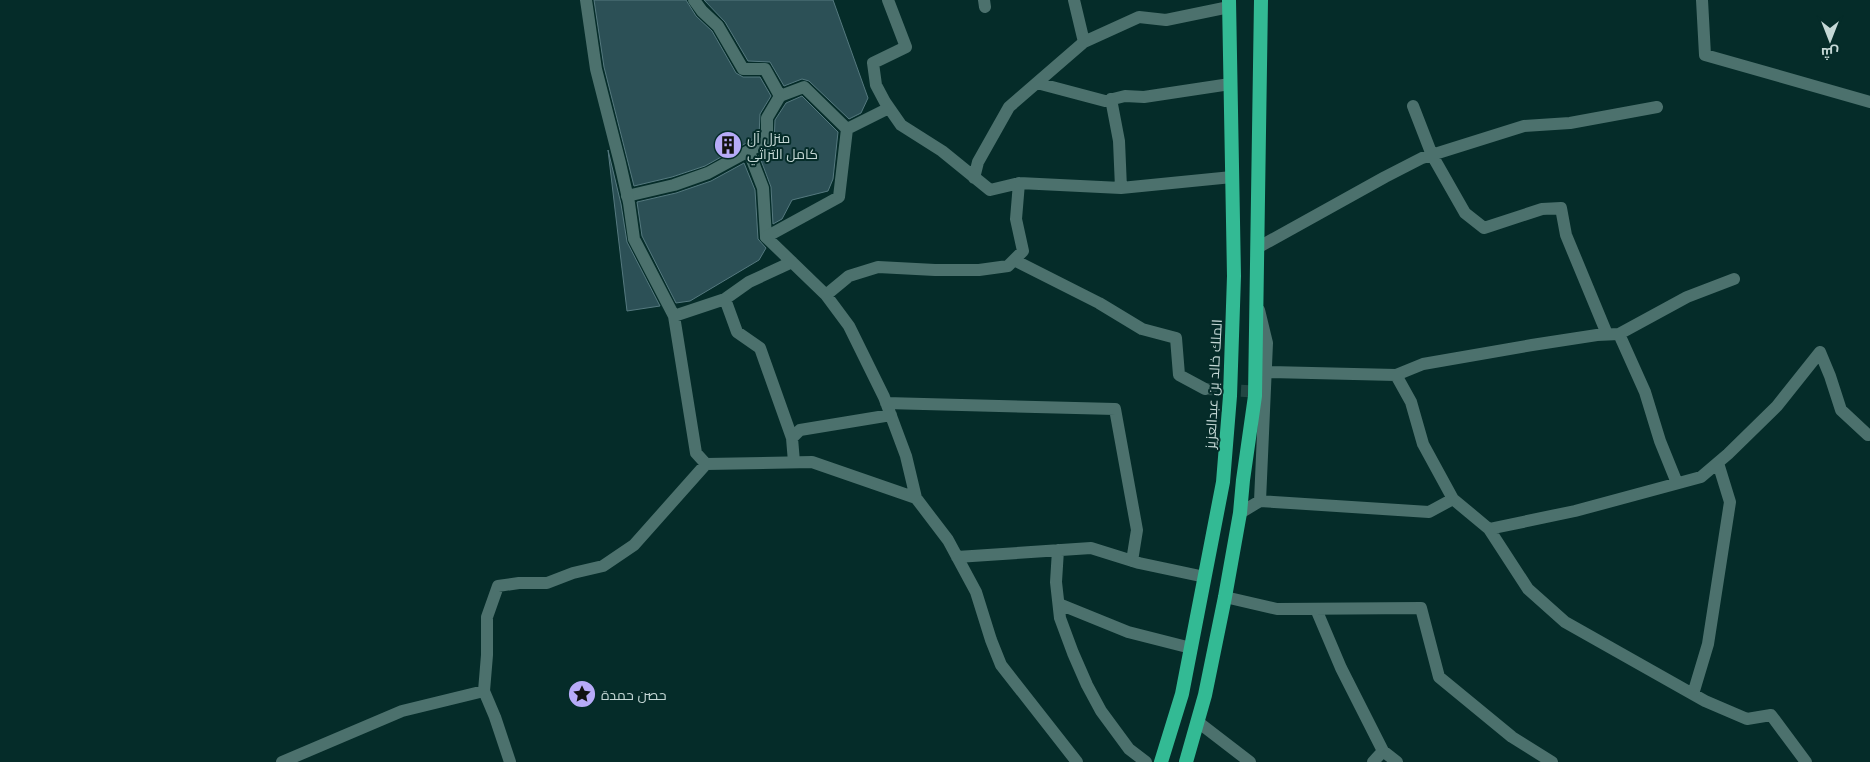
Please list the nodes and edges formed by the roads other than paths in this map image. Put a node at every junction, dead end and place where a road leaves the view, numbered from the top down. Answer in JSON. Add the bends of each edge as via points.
{"nodes":[{"id":1,"x":586,"y":0,"type":"edge"},
{"id":2,"x":694,"y":0,"type":"edge"},
{"id":3,"x":888,"y":0,"type":"edge"},
{"id":4,"x":1074,"y":0,"type":"edge"},
{"id":5,"x":1261,"y":0,"type":"edge"},
{"id":6,"x":1702,"y":0,"type":"edge"},
{"id":7,"x":1229,"y":3,"type":"edge"},
{"id":8,"x":1084,"y":42,"type":"junction"},
{"id":9,"x":1037,"y":83,"type":"junction"},
{"id":10,"x":1230,"y":84,"type":"junction"},
{"id":11,"x":780,"y":96,"type":"junction"},
{"id":12,"x":1111,"y":99,"type":"junction"},
{"id":13,"x":1870,"y":102,"type":"edge"},
{"id":14,"x":1413,"y":106,"type":"dead end"},
{"id":15,"x":1657,"y":107,"type":"dead end"},
{"id":16,"x":889,"y":108,"type":"junction"},
{"id":17,"x":847,"y":129,"type":"junction"},
{"id":18,"x":748,"y":152,"type":"junction"},
{"id":19,"x":1432,"y":155,"type":"junction"},
{"id":20,"x":1232,"y":177,"type":"junction"},
{"id":21,"x":974,"y":178,"type":"junction"},
{"id":22,"x":1019,"y":183,"type":"junction"},
{"id":23,"x":1120,"y":188,"type":"junction"},
{"id":24,"x":627,"y":196,"type":"junction"},
{"id":25,"x":766,"y":238,"type":"junction"},
{"id":26,"x":1257,"y":248,"type":"junction"},
{"id":27,"x":1014,"y":260,"type":"junction"},
{"id":28,"x":792,"y":262,"type":"junction"},
{"id":29,"x":1734,"y":279,"type":"dead end"},
{"id":30,"x":826,"y":295,"type":"junction"},
{"id":31,"x":1256,"y":297,"type":"junction"},
{"id":32,"x":725,"y":299,"type":"junction"},
{"id":33,"x":674,"y":316,"type":"junction"},
{"id":34,"x":1613,"y":334,"type":"junction"},
{"id":35,"x":1266,"y":372,"type":"junction"},
{"id":36,"x":1396,"y":375,"type":"junction"},
{"id":37,"x":1205,"y":389,"type":"tunnel mouth"},
{"id":38,"x":889,"y":409,"type":"junction"},
{"id":39,"x":1868,"y":435,"type":"dead end"},
{"id":40,"x":792,"y":438,"type":"junction"},
{"id":41,"x":794,"y":462,"type":"junction"},
{"id":42,"x":1718,"y":462,"type":"junction"},
{"id":43,"x":706,"y":464,"type":"junction"},
{"id":44,"x":1677,"y":483,"type":"junction"},
{"id":45,"x":916,"y":498,"type":"junction"},
{"id":46,"x":1453,"y":499,"type":"junction"},
{"id":47,"x":1260,"y":501,"type":"junction"},
{"id":48,"x":1240,"y":514,"type":"junction"},
{"id":49,"x":1489,"y":529,"type":"junction"},
{"id":50,"x":1058,"y":550,"type":"junction"},
{"id":51,"x":957,"y":557,"type":"junction"},
{"id":52,"x":1132,"y":561,"type":"junction"},
{"id":53,"x":1205,"y":577,"type":"junction"},
{"id":54,"x":1225,"y":597,"type":"junction"},
{"id":55,"x":1059,"y":604,"type":"junction"},
{"id":56,"x":1316,"y":609,"type":"junction"},
{"id":57,"x":1191,"y":648,"type":"junction"},
{"id":58,"x":484,"y":691,"type":"junction"},
{"id":59,"x":1694,"y":694,"type":"junction"},
{"id":60,"x":1198,"y":722,"type":"junction"},
{"id":61,"x":1383,"y":751,"type":"junction"},
{"id":62,"x":282,"y":762,"type":"edge"},
{"id":63,"x":510,"y":762,"type":"edge"},
{"id":64,"x":1077,"y":762,"type":"edge"},
{"id":65,"x":1146,"y":762,"type":"edge"},
{"id":66,"x":1161,"y":762,"type":"edge"},
{"id":67,"x":1186,"y":762,"type":"edge"},
{"id":68,"x":1250,"y":762,"type":"edge"},
{"id":69,"x":1373,"y":762,"type":"edge"},
{"id":70,"x":1397,"y":762,"type":"edge"},
{"id":71,"x":1552,"y":762,"type":"edge"},
{"id":72,"x":1806,"y":762,"type":"edge"}],
"edges":[{"from":1,"to":24,"type":"street","via":[[596,69]]},
{"from":2,"to":11,"type":"street","via":[[718,26],[743,68],[765,69]]},
{"from":3,"to":16,"type":"street","via":[[906,47],[873,64],[876,85]]},
{"from":4,"to":8,"type":"street"},
{"from":5,"to":26,"type":"highway"},
{"from":6,"to":13,"type":"street","via":[[1705,54]]},
{"from":7,"to":8,"type":"street","via":[[1166,20],[1139,16]]},
{"from":7,"to":10,"type":"highway","name":"الملك خالد بن عبدالعزيز"},
{"from":8,"to":9,"type":"street"},
{"from":9,"to":12,"type":"street","via":[[1105,101]]},
{"from":9,"to":21,"type":"street","via":[[1009,107],[978,162]]},
{"from":10,"to":12,"type":"street"},
{"from":10,"to":20,"type":"highway","name":"الملك خالد بن عبدالعزيز"},
{"from":11,"to":17,"type":"street","via":[[804,87]]},
{"from":11,"to":18,"type":"street","via":[[767,118],[767,141]]},
{"from":12,"to":23,"type":"street","via":[[1119,141]]},
{"from":14,"to":19,"type":"street"},
{"from":15,"to":19,"type":"street","via":[[1570,123],[1524,126]]},
{"from":16,"to":17,"type":"street"},
{"from":16,"to":21,"type":"street","via":[[901,125],[942,151]]},
{"from":17,"to":25,"type":"street","via":[[839,197]]},
{"from":18,"to":24,"type":"street","via":[[708,173]]},
{"from":18,"to":25,"type":"street","via":[[764,188]]},
{"from":19,"to":26,"type":"street","via":[[1384,177]]},
{"from":19,"to":34,"type":"street","via":[[1466,212],[1484,228],[1542,209],[1561,208],[1566,235]]},
{"from":20,"to":23,"type":"street"},
{"from":20,"to":53,"type":"highway","name":"الملك خالد بن عبدالعزيز","via":[[1234,276],[1230,396],[1223,482]]},
{"from":21,"to":22,"type":"street","via":[[990,190]]},
{"from":22,"to":23,"type":"street"},
{"from":22,"to":27,"type":"street","via":[[1016,219],[1023,251]]},
{"from":24,"to":33,"type":"street","via":[[634,239]]},
{"from":25,"to":28,"type":"street"},
{"from":26,"to":31,"type":"highway"},
{"from":27,"to":30,"type":"street","via":[[1008,266],[979,270],[878,267],[849,276]]},
{"from":27,"to":37,"type":"street","via":[[1098,303],[1142,330],[1176,338],[1179,375]]},
{"from":28,"to":30,"type":"street"},
{"from":28,"to":32,"type":"street","via":[[748,282]]},
{"from":29,"to":34,"type":"street","via":[[1687,297]]},
{"from":30,"to":38,"type":"street","via":[[848,326]]},
{"from":31,"to":35,"type":"street","via":[[1267,343]]},
{"from":31,"to":48,"type":"highway","via":[[1255,396]]},
{"from":32,"to":33,"type":"street"},
{"from":32,"to":40,"type":"street","via":[[737,332],[760,348]]},
{"from":33,"to":43,"type":"street","via":[[696,453]]},
{"from":34,"to":36,"type":"street","via":[[1532,344],[1423,364]]},
{"from":34,"to":44,"type":"street","via":[[1645,392]]},
{"from":35,"to":36,"type":"street"},
{"from":35,"to":47,"type":"street"},
{"from":36,"to":46,"type":"street","via":[[1411,402],[1423,444]]},
{"from":38,"to":40,"type":"street","via":[[800,430]]},
{"from":38,"to":45,"type":"street","via":[[906,456]]},
{"from":38,"to":52,"type":"street","via":[[1115,409],[1137,530]]},
{"from":39,"to":42,"type":"street","via":[[1841,410],[1820,352],[1777,406]]},
{"from":40,"to":41,"type":"street"},
{"from":41,"to":43,"type":"street"},
{"from":41,"to":45,"type":"street","via":[[812,462]]},
{"from":42,"to":44,"type":"street","via":[[1702,476]]},
{"from":42,"to":59,"type":"street","via":[[1730,502],[1708,644]]},
{"from":43,"to":58,"type":"street","via":[[634,545],[603,566],[547,583],[498,586],[487,617]]},
{"from":44,"to":49,"type":"street","via":[[1575,512]]},
{"from":45,"to":51,"type":"street"},
{"from":46,"to":47,"type":"street","via":[[1429,512]]},
{"from":46,"to":49,"type":"street"},
{"from":47,"to":48,"type":"street"},
{"from":48,"to":54,"type":"highway"},
{"from":49,"to":59,"type":"street","via":[[1528,589],[1565,622]]},
{"from":50,"to":51,"type":"street"},
{"from":50,"to":52,"type":"street","via":[[1091,548]]},
{"from":50,"to":55,"type":"street","via":[[1056,582]]},
{"from":51,"to":64,"type":"street","via":[[976,592],[1001,665]]},
{"from":52,"to":53,"type":"street"},
{"from":53,"to":57,"type":"highway","name":"الملك خالد بن عبدالعزيز"},
{"from":54,"to":56,"type":"street","via":[[1277,609]]},
{"from":54,"to":60,"type":"highway"},
{"from":55,"to":57,"type":"street","via":[[1128,632]]},
{"from":55,"to":65,"type":"street","via":[[1060,618],[1073,653],[1101,712],[1129,749]]},
{"from":56,"to":61,"type":"street","via":[[1341,668]]},
{"from":56,"to":71,"type":"street","via":[[1422,608],[1439,677],[1512,738]]},
{"from":57,"to":66,"type":"highway","name":"الملك خالد بن عبدالعزيز","via":[[1182,694]]},
{"from":58,"to":62,"type":"street","via":[[402,711]]},
{"from":58,"to":63,"type":"street"},
{"from":59,"to":72,"type":"street","via":[[1747,719],[1771,715]]},
{"from":60,"to":67,"type":"highway"},
{"from":60,"to":68,"type":"street"},
{"from":61,"to":69,"type":"street"},
{"from":61,"to":70,"type":"street"}]}
